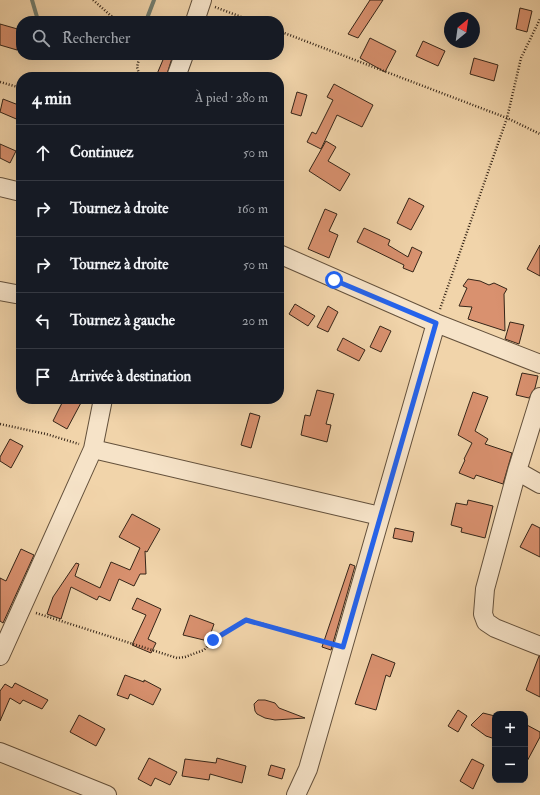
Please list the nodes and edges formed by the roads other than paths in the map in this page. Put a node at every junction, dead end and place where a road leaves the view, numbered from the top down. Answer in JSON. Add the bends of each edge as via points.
{"nodes":[{"id":1,"x":202,"y":1,"type":"edge"},
{"id":2,"x":197,"y":16,"type":"edge"},
{"id":3,"x":182,"y":60,"type":"edge"},
{"id":4,"x":178,"y":72,"type":"edge"},
{"id":5,"x":0,"y":187,"type":"edge"},
{"id":6,"x":16,"y":191,"type":"edge"},
{"id":7,"x":284,"y":256,"type":"edge"},
{"id":8,"x":0,"y":291,"type":"edge"},
{"id":9,"x":16,"y":294,"type":"edge"},
{"id":10,"x":436,"y":323,"type":"junction"},
{"id":11,"x":540,"y":364,"type":"edge"},
{"id":12,"x":540,"y":397,"type":"edge"},
{"id":13,"x":102,"y":404,"type":"edge"},
{"id":14,"x":93,"y":449,"type":"junction"},
{"id":15,"x":517,"y":471,"type":"junction"},
{"id":16,"x":540,"y":484,"type":"edge"},
{"id":17,"x":380,"y":516,"type":"junction"},
{"id":18,"x":540,"y":646,"type":"edge"},
{"id":19,"x":0,"y":656,"type":"edge"},
{"id":20,"x":0,"y":752,"type":"edge"},
{"id":21,"x":107,"y":795,"type":"edge"},
{"id":22,"x":296,"y":795,"type":"edge"}],
"edges":[{"from":1,"to":2,"type":"street"},
{"from":3,"to":4,"type":"street"},
{"from":5,"to":6,"type":"street"},
{"from":7,"to":10,"type":"street"},
{"from":8,"to":9,"type":"street"},
{"from":10,"to":11,"type":"street"},
{"from":10,"to":17,"type":"street"},
{"from":12,"to":15,"type":"street"},
{"from":13,"to":14,"type":"street"},
{"from":14,"to":17,"type":"street"},
{"from":14,"to":19,"type":"street"},
{"from":15,"to":16,"type":"street"},
{"from":15,"to":18,"type":"street","via":[[485,589],[482,614],[486,622],[495,628]]},
{"from":17,"to":22,"type":"street","via":[[308,769]]},
{"from":20,"to":21,"type":"street"}]}
